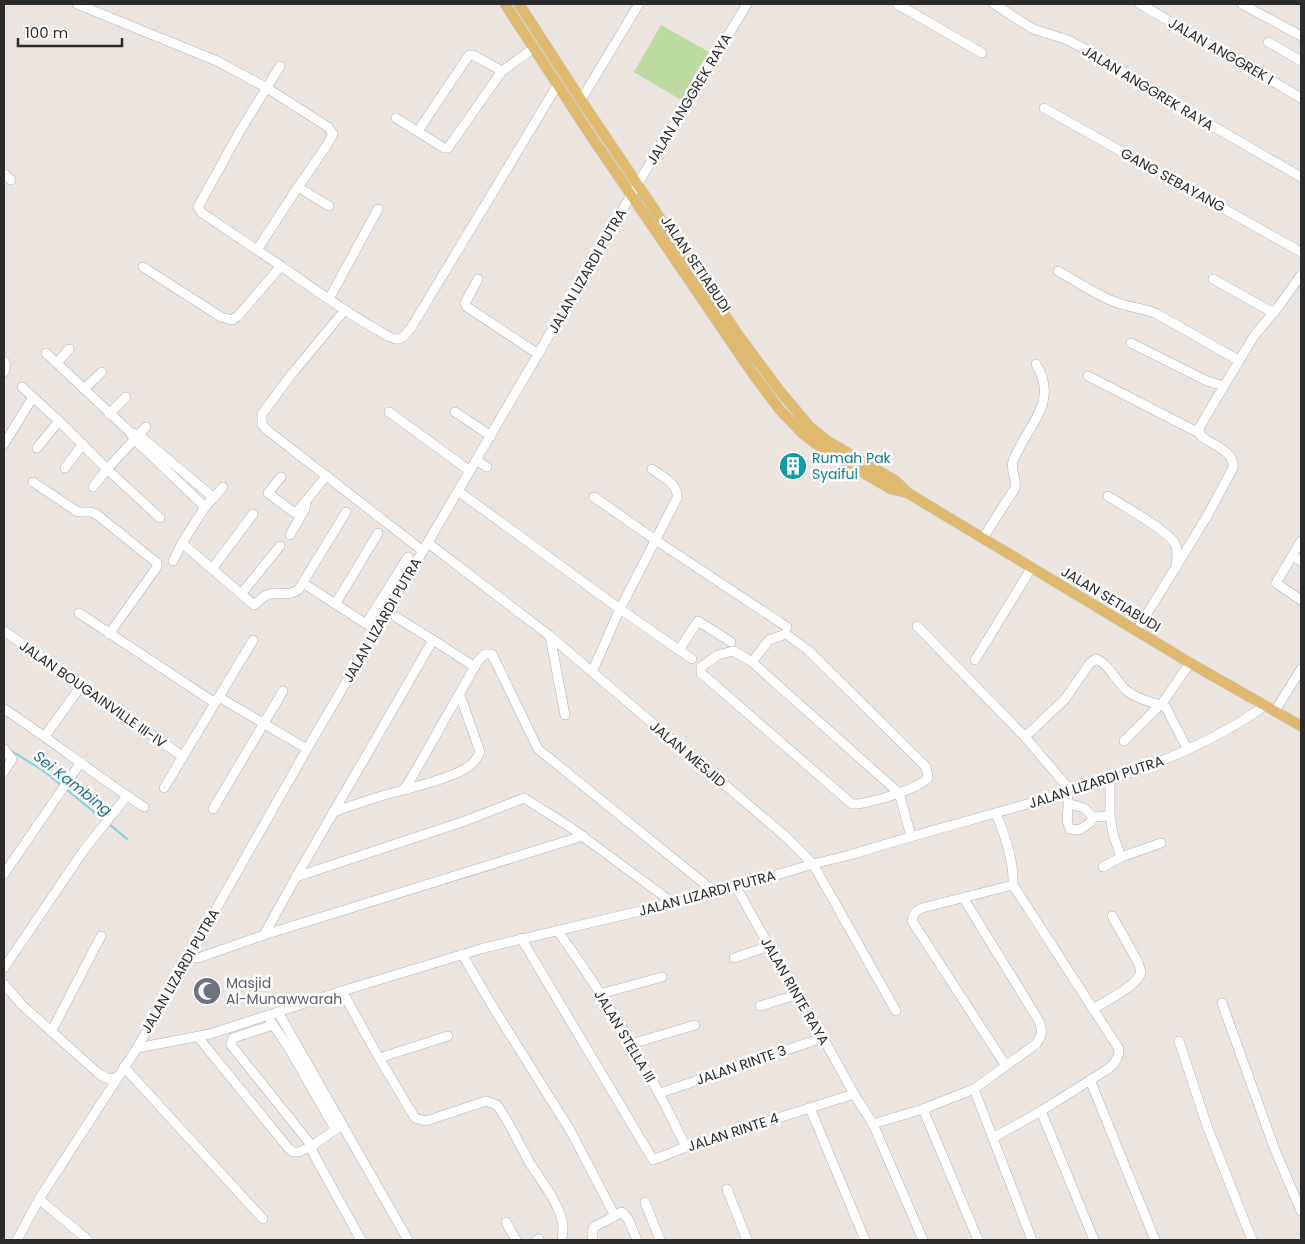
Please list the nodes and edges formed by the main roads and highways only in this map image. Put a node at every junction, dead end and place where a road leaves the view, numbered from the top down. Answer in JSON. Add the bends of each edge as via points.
{"nodes":[{"id":1,"x":505,"y":4,"type":"edge"},
{"id":2,"x":519,"y":4,"type":"edge"},
{"id":3,"x":908,"y":493,"type":"junction"},
{"id":4,"x":1301,"y":726,"type":"edge"}],
"edges":[{"from":1,"to":3,"type":"main road","name":"JALAN SETIABUDI","via":[[780,410],[824,450],[892,489]]},
{"from":2,"to":3,"type":"main road","name":"JALAN SETIABUDI","via":[[770,380],[810,426],[832,445],[896,480]]},
{"from":3,"to":4,"type":"main road","name":"JALAN SETIABUDI"}]}
